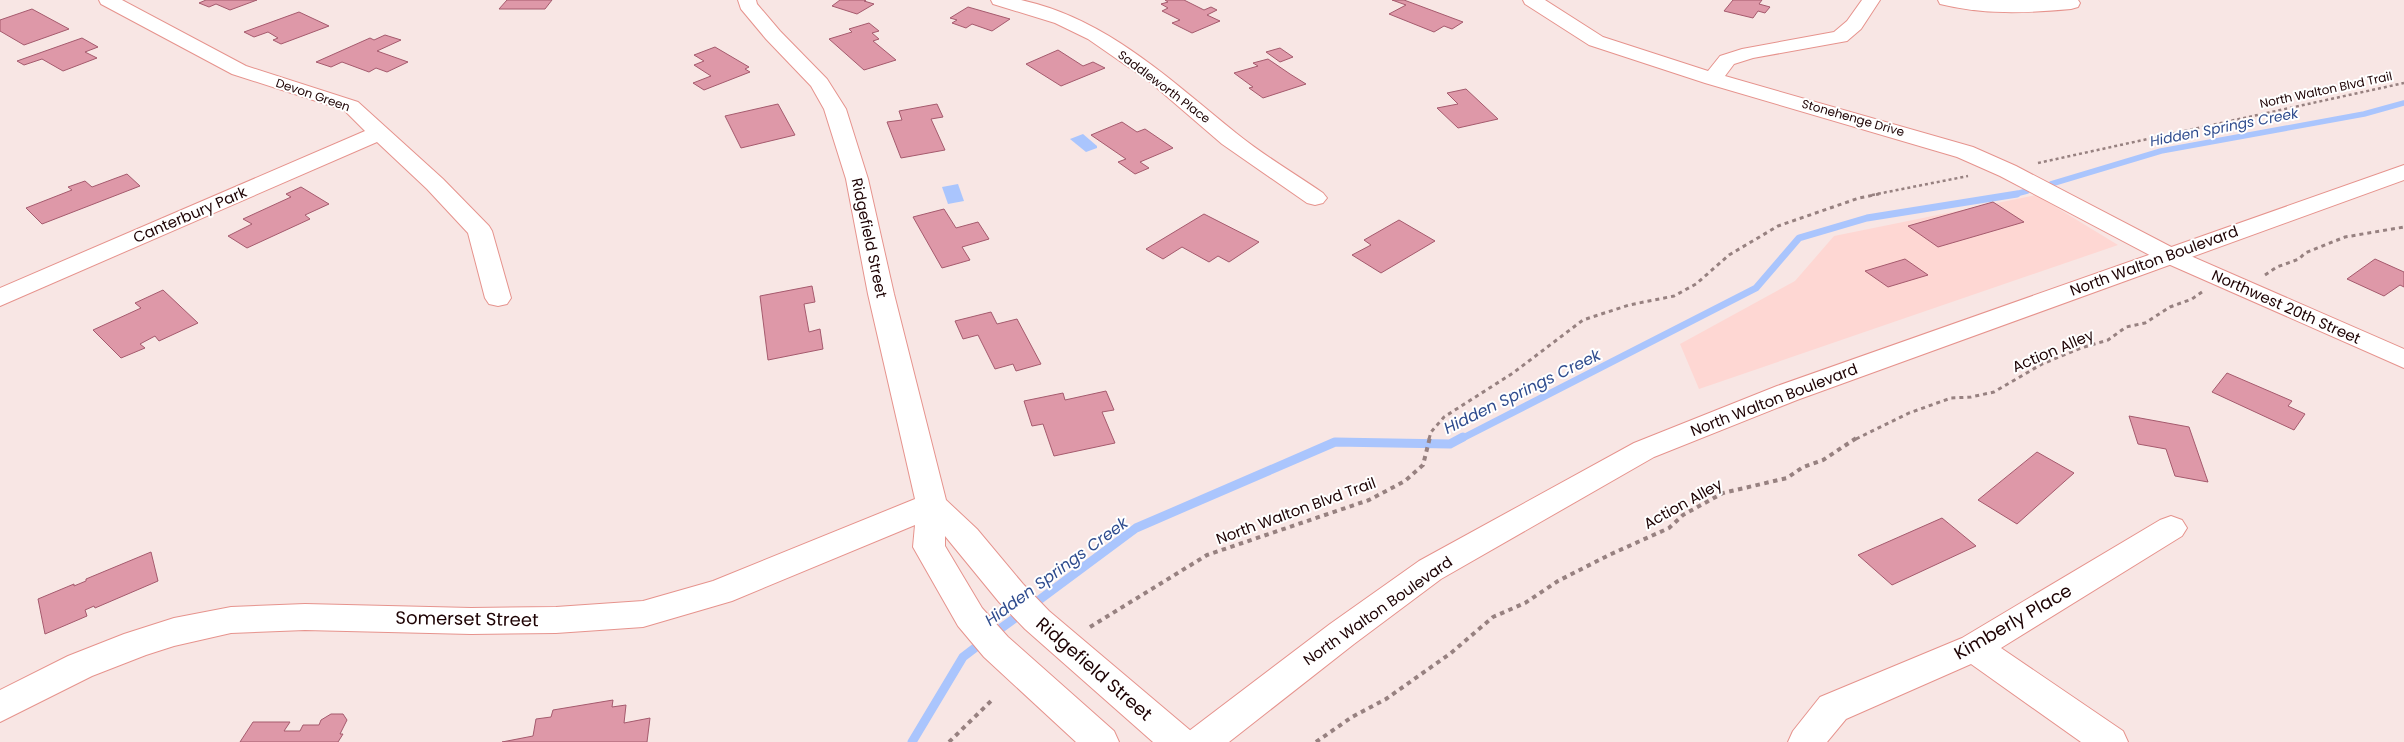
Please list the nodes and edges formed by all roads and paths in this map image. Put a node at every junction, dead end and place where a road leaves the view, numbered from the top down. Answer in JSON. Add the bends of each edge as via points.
{"nodes":[{"id":1,"x":108,"y":0,"type":"edge"},
{"id":2,"x":747,"y":0,"type":"edge"},
{"id":3,"x":1000,"y":0,"type":"edge"},
{"id":4,"x":1532,"y":0,"type":"edge"},
{"id":5,"x":1871,"y":0,"type":"edge"},
{"id":6,"x":1947,"y":0,"type":"edge"},
{"id":7,"x":2071,"y":3,"type":"dead end"},
{"id":8,"x":1712,"y":79,"type":"junction"},
{"id":9,"x":2404,"y":83,"type":"edge"},
{"id":10,"x":380,"y":132,"type":"junction"},
{"id":11,"x":2032,"y":163,"type":"dead end"},
{"id":12,"x":2404,"y":172,"type":"edge"},
{"id":13,"x":1969,"y":176,"type":"dead end"},
{"id":14,"x":1316,"y":198,"type":"dead end"},
{"id":15,"x":2404,"y":226,"type":"edge"},
{"id":16,"x":2168,"y":255,"type":"junction"},
{"id":17,"x":2262,"y":277,"type":"dead end"},
{"id":18,"x":2209,"y":290,"type":"dead end"},
{"id":19,"x":0,"y":298,"type":"edge"},
{"id":20,"x":498,"y":298,"type":"dead end"},
{"id":21,"x":2404,"y":359,"type":"edge"},
{"id":22,"x":932,"y":505,"type":"junction"},
{"id":23,"x":2171,"y":528,"type":"dead end"},
{"id":24,"x":1090,"y":627,"type":"dead end"},
{"id":25,"x":1974,"y":648,"type":"junction"},
{"id":26,"x":992,"y":701,"type":"dead end"},
{"id":27,"x":0,"y":707,"type":"edge"},
{"id":28,"x":949,"y":742,"type":"edge"},
{"id":29,"x":1101,"y":742,"type":"edge"},
{"id":30,"x":1178,"y":742,"type":"edge"},
{"id":31,"x":1202,"y":742,"type":"edge"},
{"id":32,"x":1316,"y":742,"type":"edge"},
{"id":33,"x":1806,"y":742,"type":"edge"},
{"id":34,"x":2110,"y":742,"type":"edge"}],
"edges":[{"from":1,"to":10,"type":"street","name":"Devon Green","via":[[240,70],[351,106]]},
{"from":2,"to":22,"type":"street","name":"Ridgefield Street","via":[[773,35],[820,83],[835,109],[857,179]]},
{"from":3,"to":14,"type":"street","name":"Saddleworth Place","via":[[1062,19],[1094,35],[1157,78],[1230,138]]},
{"from":4,"to":8,"type":"street","name":"Stonehenge Drive","via":[[1596,42]]},
{"from":5,"to":8,"type":"street","via":[[1854,25],[1840,37],[1749,52],[1727,60]]},
{"from":6,"to":7,"type":"street","via":[[2022,9]]},
{"from":8,"to":16,"type":"street","name":"Stonehenge Drive","via":[[1965,152],[2008,171]]},
{"from":9,"to":11,"type":"path","name":"North Walton Blvd Trail"},
{"from":10,"to":19,"type":"street","name":"Canterbury Park"},
{"from":10,"to":20,"type":"street","name":"Devon Green","via":[[480,231]]},
{"from":12,"to":16,"type":"street","name":"North Walton Boulevard"},
{"from":13,"to":24,"type":"path","name":"North Walton Blvd Trail","via":[[1859,198],[1778,226],[1729,255],[1696,284],[1674,296],[1629,305],[1583,320],[1514,373],[1444,417],[1431,432],[1423,465],[1405,481],[1369,500],[1207,555]]},
{"from":15,"to":17,"type":"path","via":[[2345,237],[2306,253]]},
{"from":16,"to":21,"type":"street","name":"Northwest 20th Street"},
{"from":16,"to":31,"type":"street","name":"North Walton Boulevard","via":[[1787,393],[1644,450],[1430,570]]},
{"from":18,"to":32,"type":"path","name":"Action Alley","via":[[2170,307],[2145,323],[2126,327],[2108,340],[2042,364],[1994,392],[1951,398],[1909,413],[1867,432],[1787,478],[1723,493],[1683,515],[1669,528],[1609,554],[1493,618],[1457,650]]},
{"from":22,"to":27,"type":"street","name":"Somerset Street","via":[[720,592],[643,614],[546,620],[305,617],[231,620],[136,644],[80,666]]},
{"from":22,"to":29,"type":"street","name":"Ridgefield Street","via":[[929,547],[970,617],[996,647]]},
{"from":22,"to":30,"type":"street","name":"Ridgefield Street","via":[[966,538],[1037,620]]},
{"from":23,"to":25,"type":"street","name":"Kimberly Place"},
{"from":25,"to":33,"type":"street","name":"Kimberly Place","via":[[1833,708]]},
{"from":25,"to":34,"type":"street"},
{"from":26,"to":28,"type":"path"}]}
